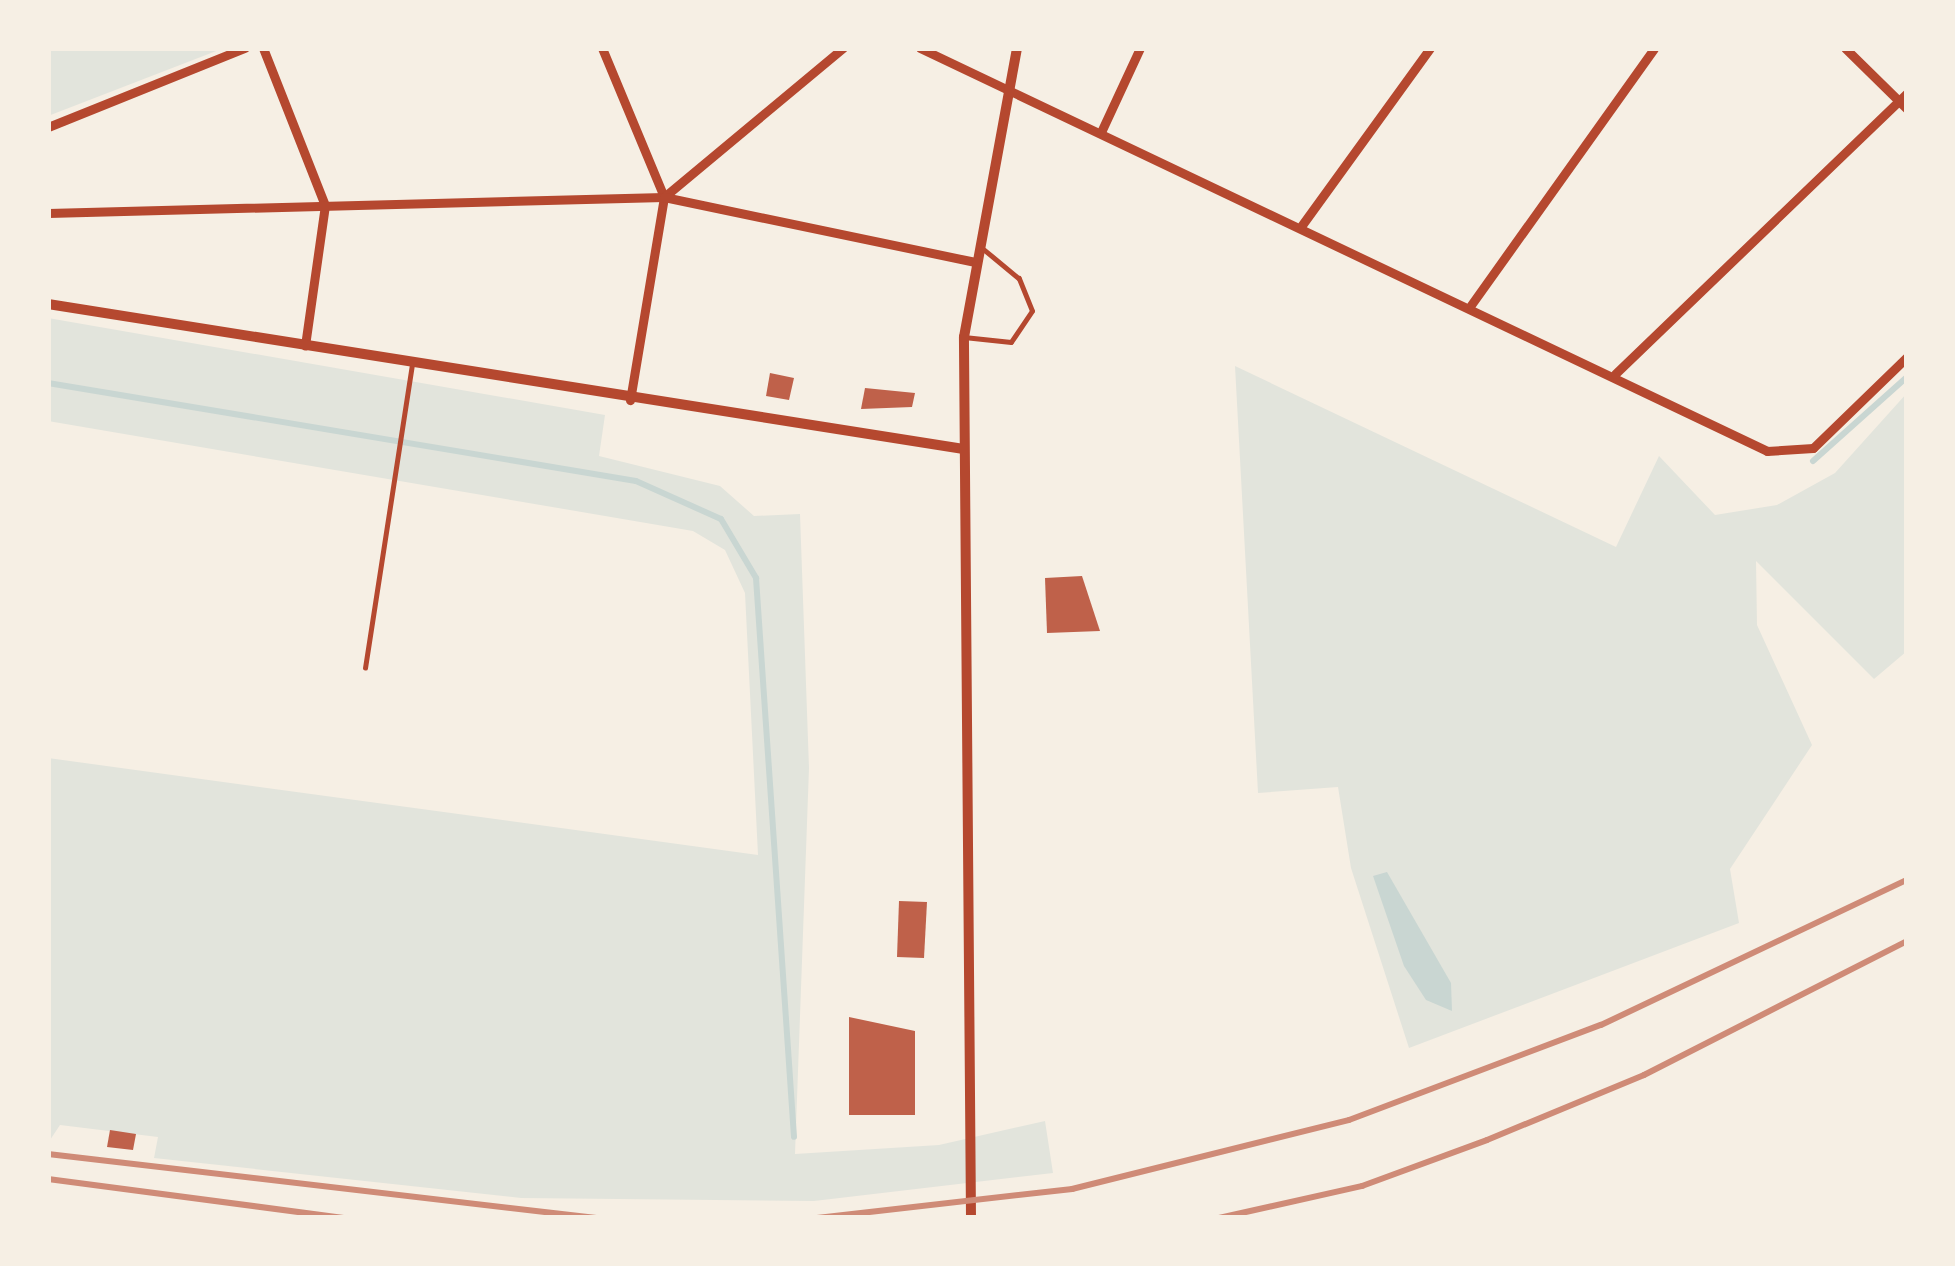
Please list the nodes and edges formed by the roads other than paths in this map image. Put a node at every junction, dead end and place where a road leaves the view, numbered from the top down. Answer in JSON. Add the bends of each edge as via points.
{"nodes":[{"id":1,"x":245,"y":48,"type":"edge"},
{"id":2,"x":262,"y":48,"type":"edge"},
{"id":3,"x":602,"y":48,"type":"edge"},
{"id":4,"x":843,"y":48,"type":"edge"},
{"id":5,"x":920,"y":48,"type":"edge"},
{"id":6,"x":1017,"y":48,"type":"edge"},
{"id":7,"x":1140,"y":48,"type":"edge"},
{"id":8,"x":1430,"y":48,"type":"edge"},
{"id":9,"x":1654,"y":48,"type":"edge"},
{"id":10,"x":1845,"y":48,"type":"edge"},
{"id":11,"x":1009,"y":91,"type":"junction"},
{"id":12,"x":1904,"y":101,"type":"edge"},
{"id":13,"x":48,"y":127,"type":"edge"},
{"id":14,"x":1101,"y":132,"type":"junction"},
{"id":15,"x":664,"y":197,"type":"junction"},
{"id":16,"x":325,"y":205,"type":"junction"},
{"id":17,"x":48,"y":213,"type":"edge"},
{"id":18,"x":1302,"y":225,"type":"junction"},
{"id":19,"x":979,"y":244,"type":"junction"},
{"id":20,"x":975,"y":262,"type":"junction"},
{"id":21,"x":48,"y":304,"type":"edge"},
{"id":22,"x":1471,"y":305,"type":"junction"},
{"id":23,"x":964,"y":337,"type":"junction"},
{"id":24,"x":305,"y":346,"type":"junction"},
{"id":25,"x":1907,"y":357,"type":"edge"},
{"id":26,"x":412,"y":364,"type":"junction"},
{"id":27,"x":1615,"y":374,"type":"junction"},
{"id":28,"x":630,"y":400,"type":"junction"},
{"id":29,"x":964,"y":449,"type":"junction"},
{"id":30,"x":365,"y":668,"type":"dead end"},
{"id":31,"x":971,"y":1218,"type":"edge"}],
"edges":[{"from":1,"to":13,"type":"street"},
{"from":2,"to":16,"type":"street"},
{"from":3,"to":15,"type":"street"},
{"from":4,"to":15,"type":"street"},
{"from":5,"to":11,"type":"street"},
{"from":6,"to":11,"type":"street"},
{"from":7,"to":14,"type":"street"},
{"from":8,"to":18,"type":"street"},
{"from":9,"to":22,"type":"street"},
{"from":10,"to":12,"type":"street"},
{"from":11,"to":14,"type":"street"},
{"from":11,"to":19,"type":"street"},
{"from":12,"to":27,"type":"street"},
{"from":14,"to":18,"type":"street"},
{"from":15,"to":16,"type":"street"},
{"from":15,"to":20,"type":"street"},
{"from":15,"to":28,"type":"street"},
{"from":16,"to":17,"type":"street"},
{"from":16,"to":24,"type":"street"},
{"from":18,"to":22,"type":"street"},
{"from":19,"to":20,"type":"street"},
{"from":19,"to":23,"type":"lane","via":[[1030,297],[1011,342]]},
{"from":20,"to":23,"type":"street"},
{"from":21,"to":24,"type":"street"},
{"from":22,"to":27,"type":"street"},
{"from":23,"to":29,"type":"street"},
{"from":24,"to":26,"type":"street"},
{"from":25,"to":27,"type":"street","via":[[1874,395],[1796,457]]},
{"from":26,"to":28,"type":"street"},
{"from":26,"to":30,"type":"lane"},
{"from":28,"to":29,"type":"street"},
{"from":29,"to":31,"type":"street"}]}
